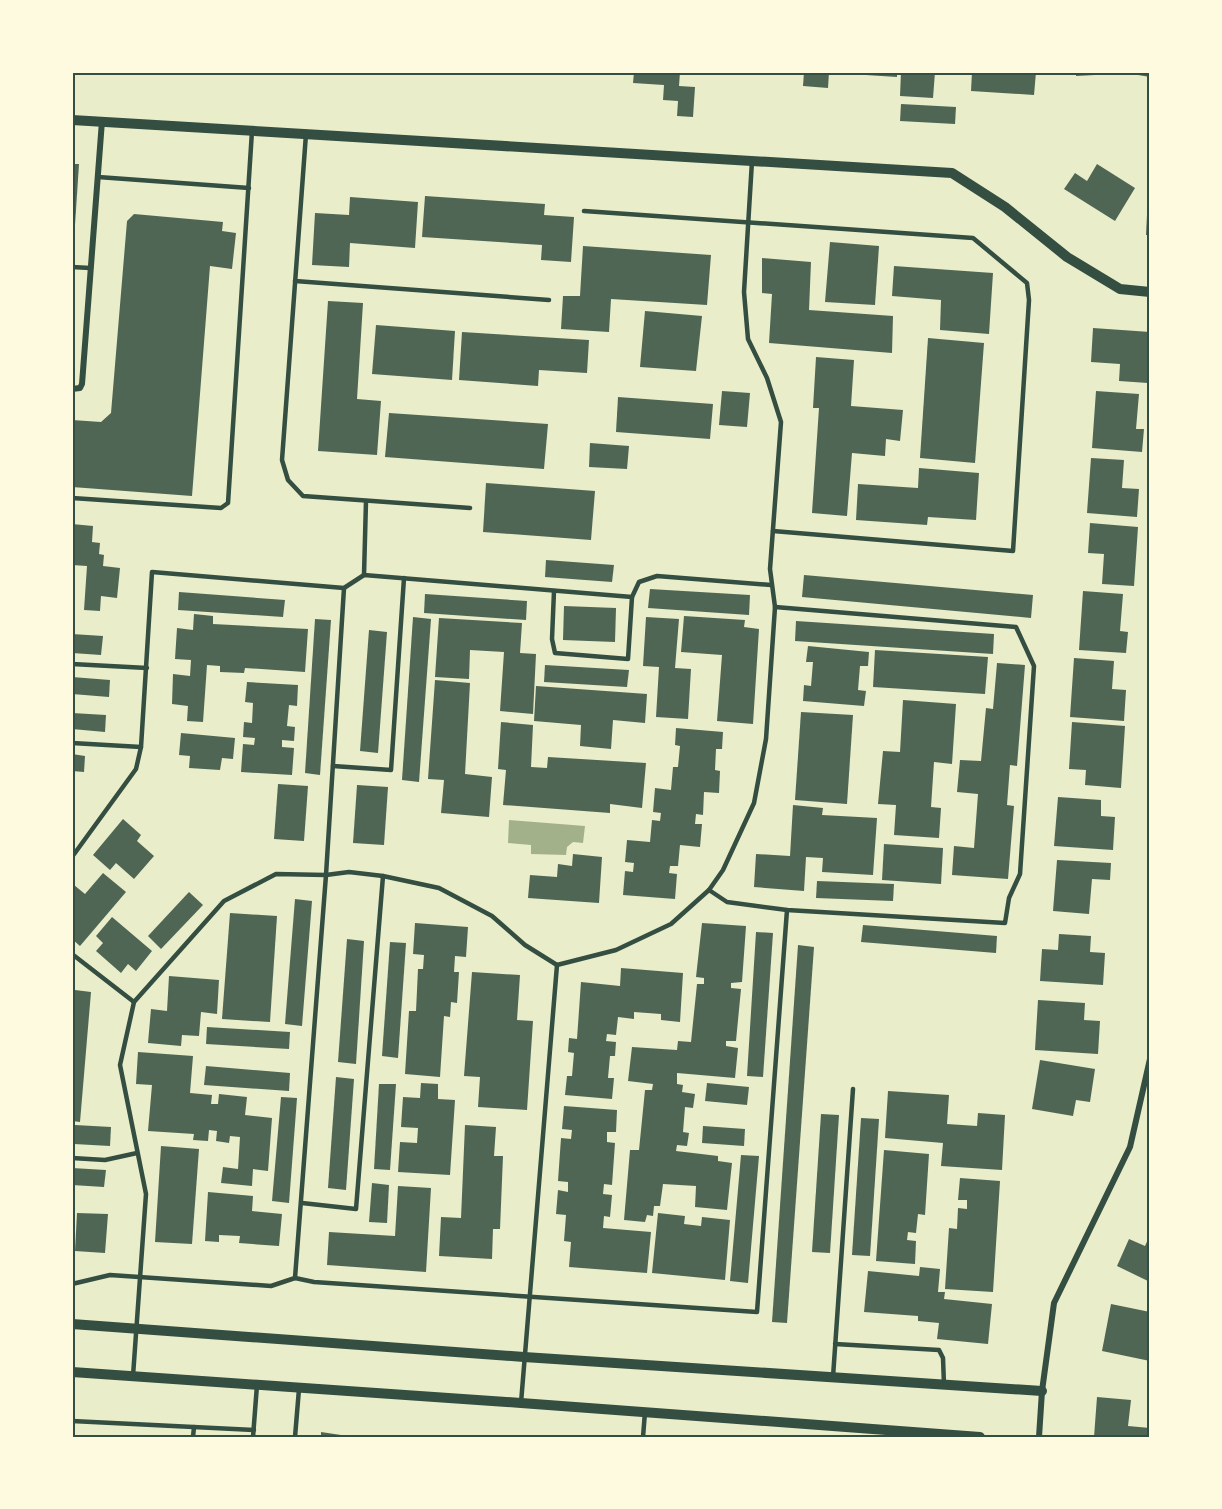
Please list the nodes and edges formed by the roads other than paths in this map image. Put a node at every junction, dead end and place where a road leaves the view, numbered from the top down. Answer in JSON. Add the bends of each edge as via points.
{"nodes":[{"id":1,"x":72,"y":120,"type":"edge"},
{"id":2,"x":102,"y":121,"type":"junction"},
{"id":3,"x":252,"y":130,"type":"junction"},
{"id":4,"x":306,"y":133,"type":"junction"},
{"id":5,"x":752,"y":161,"type":"junction"},
{"id":6,"x":98,"y":177,"type":"junction"},
{"id":7,"x":249,"y":188,"type":"junction"},
{"id":8,"x":584,"y":211,"type":"dead end"},
{"id":9,"x":748,"y":224,"type":"junction"},
{"id":10,"x":72,"y":267,"type":"edge"},
{"id":11,"x":90,"y":268,"type":"junction"},
{"id":12,"x":295,"y":281,"type":"junction"},
{"id":13,"x":1150,"y":292,"type":"edge"},
{"id":14,"x":549,"y":300,"type":"dead end"},
{"id":15,"x":72,"y":389,"type":"edge"},
{"id":16,"x":72,"y":498,"type":"edge"},
{"id":17,"x":366,"y":501,"type":"junction"},
{"id":18,"x":470,"y":508,"type":"dead end"},
{"id":19,"x":773,"y":531,"type":"junction"},
{"id":20,"x":364,"y":575,"type":"junction"},
{"id":21,"x":404,"y":578,"type":"junction"},
{"id":22,"x":771,"y":585,"type":"junction"},
{"id":23,"x":344,"y":588,"type":"junction"},
{"id":24,"x":554,"y":591,"type":"junction"},
{"id":25,"x":632,"y":597,"type":"junction"},
{"id":26,"x":775,"y":607,"type":"junction"},
{"id":27,"x":72,"y":664,"type":"edge"},
{"id":28,"x":147,"y":668,"type":"junction"},
{"id":29,"x":72,"y":743,"type":"edge"},
{"id":30,"x":141,"y":747,"type":"junction"},
{"id":31,"x":333,"y":766,"type":"junction"},
{"id":32,"x":72,"y":857,"type":"edge"},
{"id":33,"x":326,"y":875,"type":"junction"},
{"id":34,"x":383,"y":876,"type":"junction"},
{"id":35,"x":709,"y":890,"type":"junction"},
{"id":36,"x":787,"y":910,"type":"junction"},
{"id":37,"x":74,"y":956,"type":"edge"},
{"id":38,"x":72,"y":965,"type":"edge"},
{"id":39,"x":557,"y":965,"type":"junction"},
{"id":40,"x":134,"y":1002,"type":"junction"},
{"id":41,"x":1150,"y":1059,"type":"edge"},
{"id":42,"x":853,"y":1089,"type":"dead end"},
{"id":43,"x":137,"y":1153,"type":"junction"},
{"id":44,"x":72,"y":1158,"type":"edge"},
{"id":45,"x":302,"y":1203,"type":"junction"},
{"id":46,"x":140,"y":1276,"type":"junction"},
{"id":47,"x":296,"y":1278,"type":"junction"},
{"id":48,"x":72,"y":1284,"type":"edge"},
{"id":49,"x":529,"y":1298,"type":"junction"},
{"id":50,"x":72,"y":1324,"type":"edge"},
{"id":51,"x":136,"y":1329,"type":"junction"},
{"id":52,"x":835,"y":1344,"type":"junction"},
{"id":53,"x":525,"y":1357,"type":"junction"},
{"id":54,"x":72,"y":1372,"type":"edge"},
{"id":55,"x":133,"y":1377,"type":"junction"},
{"id":56,"x":833,"y":1377,"type":"junction"},
{"id":57,"x":257,"y":1385,"type":"junction"},
{"id":58,"x":944,"y":1385,"type":"junction"},
{"id":59,"x":299,"y":1388,"type":"junction"},
{"id":60,"x":1042,"y":1391,"type":"junction"},
{"id":61,"x":521,"y":1403,"type":"junction"},
{"id":62,"x":645,"y":1412,"type":"junction"},
{"id":63,"x":72,"y":1421,"type":"edge"},
{"id":64,"x":194,"y":1427,"type":"junction"},
{"id":65,"x":254,"y":1430,"type":"junction"},
{"id":66,"x":193,"y":1437,"type":"edge"},
{"id":67,"x":254,"y":1437,"type":"edge"},
{"id":68,"x":295,"y":1437,"type":"edge"},
{"id":69,"x":643,"y":1437,"type":"edge"},
{"id":70,"x":978,"y":1437,"type":"edge"},
{"id":71,"x":1038,"y":1437,"type":"edge"}],
"edges":[{"from":1,"to":2,"type":"street"},
{"from":2,"to":3,"type":"street"},
{"from":2,"to":6,"type":"street"},
{"from":3,"to":4,"type":"street"},
{"from":3,"to":7,"type":"lane"},
{"from":4,"to":5,"type":"street"},
{"from":4,"to":12,"type":"lane"},
{"from":5,"to":9,"type":"lane"},
{"from":5,"to":13,"type":"street","via":[[952,172],[1005,207],[1067,258],[1120,289]]},
{"from":6,"to":7,"type":"lane"},
{"from":6,"to":11,"type":"street"},
{"from":7,"to":16,"type":"lane","via":[[228,503],[221,508]]},
{"from":8,"to":9,"type":"lane"},
{"from":9,"to":19,"type":"lane","via":[[744,292],[748,339],[767,378],[781,422]]},
{"from":9,"to":19,"type":"lane","via":[[973,238],[1027,283],[1029,300],[1013,551]]},
{"from":10,"to":11,"type":"lane"},
{"from":11,"to":15,"type":"street","via":[[82,384]]},
{"from":12,"to":14,"type":"lane"},
{"from":12,"to":17,"type":"lane","via":[[282,460],[288,480],[303,496]]},
{"from":17,"to":18,"type":"lane"},
{"from":17,"to":20,"type":"lane"},
{"from":19,"to":22,"type":"lane"},
{"from":20,"to":21,"type":"lane"},
{"from":20,"to":23,"type":"lane"},
{"from":21,"to":24,"type":"lane"},
{"from":21,"to":31,"type":"lane","via":[[391,770]]},
{"from":22,"to":25,"type":"lane","via":[[657,576],[639,582]]},
{"from":22,"to":26,"type":"lane"},
{"from":23,"to":28,"type":"lane","via":[[152,572]]},
{"from":23,"to":31,"type":"lane"},
{"from":24,"to":25,"type":"lane"},
{"from":24,"to":25,"type":"lane","via":[[555,653],[628,659]]},
{"from":26,"to":35,"type":"lane","via":[[766,740],[754,803],[723,870]]},
{"from":26,"to":36,"type":"lane","via":[[1016,627],[1034,666],[1020,874],[1009,898],[1005,923]]},
{"from":27,"to":28,"type":"lane"},
{"from":28,"to":30,"type":"lane"},
{"from":29,"to":30,"type":"lane"},
{"from":30,"to":32,"type":"lane","via":[[136,769]]},
{"from":31,"to":33,"type":"lane"},
{"from":33,"to":34,"type":"lane","via":[[349,872]]},
{"from":33,"to":40,"type":"lane","via":[[276,874],[224,901]]},
{"from":33,"to":45,"type":"lane"},
{"from":34,"to":39,"type":"lane","via":[[440,888],[492,916],[525,945]]},
{"from":34,"to":45,"type":"lane","via":[[356,1209]]},
{"from":35,"to":36,"type":"lane","via":[[727,902]]},
{"from":35,"to":39,"type":"lane","via":[[671,924],[616,950]]},
{"from":36,"to":49,"type":"lane","via":[[757,1312]]},
{"from":37,"to":38,"type":"lane"},
{"from":37,"to":40,"type":"lane"},
{"from":39,"to":49,"type":"lane"},
{"from":40,"to":43,"type":"lane","via":[[120,1065]]},
{"from":41,"to":60,"type":"street","via":[[1130,1147],[1054,1303]]},
{"from":42,"to":52,"type":"lane"},
{"from":43,"to":44,"type":"lane","via":[[105,1160]]},
{"from":43,"to":46,"type":"lane","via":[[146,1194]]},
{"from":45,"to":47,"type":"lane"},
{"from":46,"to":47,"type":"lane","via":[[271,1286]]},
{"from":46,"to":48,"type":"lane","via":[[110,1275]]},
{"from":46,"to":51,"type":"lane"},
{"from":47,"to":49,"type":"lane"},
{"from":49,"to":53,"type":"lane"},
{"from":50,"to":51,"type":"street"},
{"from":51,"to":53,"type":"street"},
{"from":51,"to":55,"type":"lane"},
{"from":52,"to":56,"type":"lane"},
{"from":52,"to":58,"type":"lane","via":[[939,1350]]},
{"from":53,"to":56,"type":"street"},
{"from":53,"to":61,"type":"lane"},
{"from":54,"to":55,"type":"street"},
{"from":55,"to":57,"type":"street"},
{"from":56,"to":58,"type":"street"},
{"from":57,"to":59,"type":"street"},
{"from":57,"to":65,"type":"lane"},
{"from":58,"to":60,"type":"street"},
{"from":59,"to":61,"type":"street"},
{"from":59,"to":68,"type":"lane"},
{"from":60,"to":71,"type":"street"},
{"from":61,"to":62,"type":"street"},
{"from":62,"to":69,"type":"lane"},
{"from":62,"to":70,"type":"street"},
{"from":63,"to":64,"type":"lane"},
{"from":64,"to":65,"type":"lane"},
{"from":64,"to":66,"type":"lane"},
{"from":65,"to":67,"type":"lane"}]}
